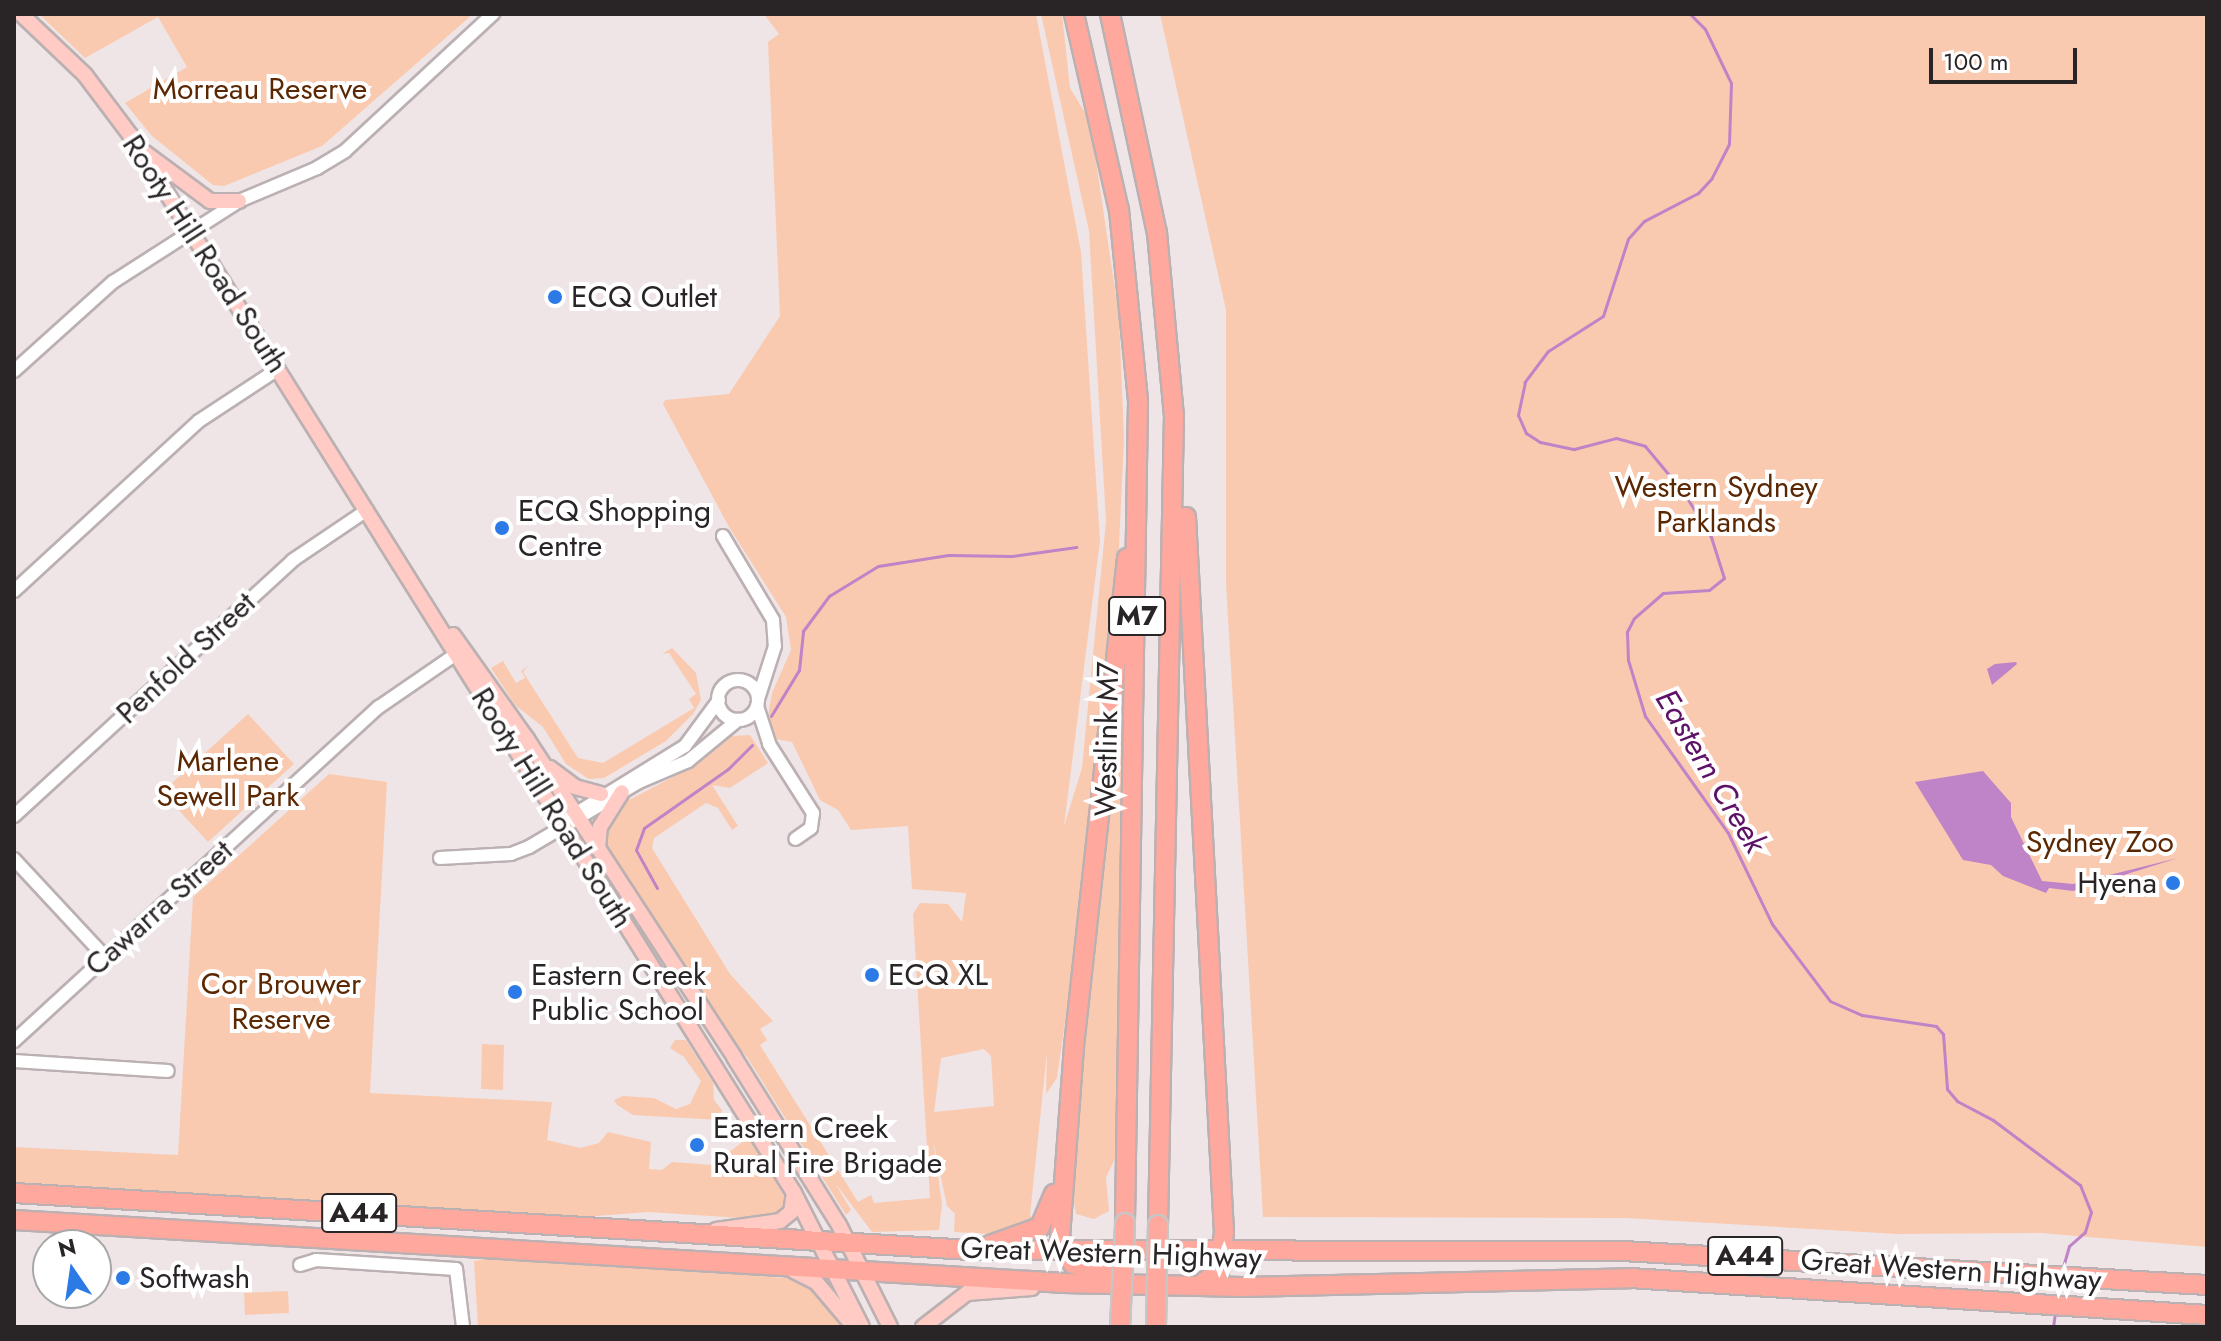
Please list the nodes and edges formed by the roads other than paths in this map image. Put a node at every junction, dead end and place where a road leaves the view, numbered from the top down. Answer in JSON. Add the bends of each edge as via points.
{"nodes":[{"id":1,"x":21,"y":14,"type":"edge"},
{"id":2,"x":493,"y":14,"type":"edge"},
{"id":3,"x":1074,"y":14,"type":"edge"},
{"id":4,"x":1110,"y":14,"type":"edge"},
{"id":5,"x":138,"y":147,"type":"junction"},
{"id":6,"x":239,"y":201,"type":"junction"},
{"id":7,"x":190,"y":232,"type":"junction"},
{"id":8,"x":16,"y":364,"type":"edge"},
{"id":9,"x":278,"y":369,"type":"junction"},
{"id":10,"x":1174,"y":415,"type":"junction"},
{"id":11,"x":1140,"y":471,"type":"junction"},
{"id":12,"x":367,"y":510,"type":"junction"},
{"id":13,"x":723,"y":536,"type":"dead end"},
{"id":14,"x":14,"y":591,"type":"edge"},
{"id":15,"x":458,"y":653,"type":"junction"},
{"id":16,"x":765,"y":670,"type":"junction"},
{"id":17,"x":741,"y":680,"type":"junction"},
{"id":18,"x":719,"y":700,"type":"junction"},
{"id":19,"x":758,"y":702,"type":"junction"},
{"id":20,"x":741,"y":719,"type":"junction"},
{"id":21,"x":769,"y":744,"type":"junction"},
{"id":22,"x":541,"y":760,"type":"junction"},
{"id":23,"x":622,"y":792,"type":"junction"},
{"id":24,"x":601,"y":794,"type":"junction"},
{"id":25,"x":14,"y":816,"type":"edge"},
{"id":26,"x":576,"y":816,"type":"junction"},
{"id":27,"x":564,"y":826,"type":"junction"},
{"id":28,"x":795,"y":839,"type":"dead end"},
{"id":29,"x":598,"y":849,"type":"junction"},
{"id":30,"x":440,"y":858,"type":"dead end"},
{"id":31,"x":14,"y":859,"type":"edge"},
{"id":32,"x":105,"y":957,"type":"junction"},
{"id":33,"x":14,"y":1041,"type":"edge"},
{"id":34,"x":1213,"y":1046,"type":"junction"},
{"id":35,"x":14,"y":1061,"type":"edge"},
{"id":36,"x":168,"y":1071,"type":"dead end"},
{"id":37,"x":1065,"y":1144,"type":"junction"},
{"id":38,"x":14,"y":1193,"type":"edge"},
{"id":39,"x":794,"y":1193,"type":"junction"},
{"id":40,"x":14,"y":1220,"type":"edge"},
{"id":41,"x":703,"y":1233,"type":"junction"},
{"id":42,"x":821,"y":1241,"type":"junction"},
{"id":43,"x":848,"y":1242,"type":"junction"},
{"id":44,"x":972,"y":1250,"type":"junction"},
{"id":45,"x":1247,"y":1252,"type":"junction"},
{"id":46,"x":1064,"y":1253,"type":"junction"},
{"id":47,"x":1224,"y":1253,"type":"junction"},
{"id":48,"x":760,"y":1264,"type":"junction"},
{"id":49,"x":300,"y":1265,"type":"dead end"},
{"id":50,"x":836,"y":1271,"type":"junction"},
{"id":51,"x":863,"y":1272,"type":"junction"},
{"id":52,"x":1064,"y":1283,"type":"junction"},
{"id":53,"x":1142,"y":1285,"type":"junction"},
{"id":54,"x":2207,"y":1285,"type":"edge"},
{"id":55,"x":1192,"y":1287,"type":"junction"},
{"id":56,"x":2207,"y":1315,"type":"edge"},
{"id":57,"x":463,"y":1327,"type":"edge"},
{"id":58,"x":854,"y":1327,"type":"edge"},
{"id":59,"x":862,"y":1327,"type":"edge"},
{"id":60,"x":890,"y":1327,"type":"edge"},
{"id":61,"x":923,"y":1327,"type":"edge"},
{"id":62,"x":1120,"y":1327,"type":"edge"},
{"id":63,"x":1156,"y":1327,"type":"edge"}],
"edges":[{"from":1,"to":5,"type":"main road","name":"Rooty Hill Road South","via":[[85,75]]},
{"from":2,"to":6,"type":"street","via":[[345,151]]},
{"from":3,"to":11,"type":"highway","name":"Westlink M7","number":"M7","via":[[1119,210]]},
{"from":4,"to":10,"type":"highway","name":"Westlink M7","number":"M7","via":[[1157,233]]},
{"from":5,"to":6,"type":"main road","via":[[210,201]]},
{"from":5,"to":7,"type":"main road","name":"Rooty Hill Road South"},
{"from":6,"to":7,"type":"street"},
{"from":7,"to":8,"type":"street","via":[[113,282]]},
{"from":7,"to":9,"type":"main road","name":"Rooty Hill Road South"},
{"from":9,"to":12,"type":"main road","name":"Rooty Hill Road South"},
{"from":9,"to":14,"type":"street","via":[[199,421]]},
{"from":10,"to":34,"type":"highway","via":[[1184,472]]},
{"from":10,"to":63,"type":"highway","name":"Westlink M7","number":"M7","bridge":true},
{"from":11,"to":37,"type":"highway","number":"M7"},
{"from":11,"to":62,"type":"highway","name":"Westlink M7","number":"M7","bridge":true},
{"from":12,"to":15,"type":"main road","name":"Rooty Hill Road South","via":[[378,519]]},
{"from":12,"to":25,"type":"street","name":"Penfold Street","via":[[293,560]]},
{"from":13,"to":16,"type":"street","via":[[772,614],[776,640]]},
{"from":15,"to":22,"type":"main road","name":"Rooty Hill Road South"},
{"from":15,"to":27,"type":"main road","name":"Rooty Hill Road South"},
{"from":15,"to":32,"type":"street","name":"Cawarra Street","via":[[379,707]]},
{"from":16,"to":17,"type":"street"},
{"from":16,"to":19,"type":"street"},
{"from":17,"to":18,"type":"street","via":[[724,686]]},
{"from":17,"to":19,"type":"street","via":[[753,687]]},
{"from":18,"to":20,"type":"street","via":[[726,716]]},
{"from":18,"to":24,"type":"street","via":[[685,746]]},
{"from":19,"to":20,"type":"street"},
{"from":19,"to":21,"type":"street"},
{"from":20,"to":21,"type":"street"},
{"from":20,"to":23,"type":"street","via":[[696,756]]},
{"from":21,"to":28,"type":"street","via":[[813,813],[811,828]]},
{"from":22,"to":24,"type":"main road","via":[[575,787]]},
{"from":22,"to":26,"type":"main road","name":"Rooty Hill Road South"},
{"from":23,"to":26,"type":"street"},
{"from":23,"to":29,"type":"main road","via":[[600,827]]},
{"from":24,"to":26,"type":"street"},
{"from":26,"to":27,"type":"street"},
{"from":26,"to":29,"type":"main road","name":"Rooty Hill Road South"},
{"from":27,"to":30,"type":"street","via":[[511,854]]},
{"from":27,"to":39,"type":"main road","name":"Rooty Hill Road South"},
{"from":29,"to":43,"type":"main road","name":"Rooty Hill Road South"},
{"from":31,"to":32,"type":"street"},
{"from":32,"to":33,"type":"street","name":"Cawarra Street"},
{"from":34,"to":45,"type":"highway","via":[[1226,1133],[1233,1243]]},
{"from":34,"to":47,"type":"highway"},
{"from":35,"to":36,"type":"street"},
{"from":37,"to":44,"type":"highway","number":"M7","via":[[1050,1213],[1040,1227]]},
{"from":37,"to":46,"type":"highway","number":"M7"},
{"from":38,"to":41,"type":"highway","name":"Great Western Highway","number":"A44"},
{"from":39,"to":41,"type":"main road","via":[[791,1212],[780,1221]]},
{"from":39,"to":42,"type":"main road","name":"Rooty Hill Road South"},
{"from":40,"to":48,"type":"highway","name":"Great Western Highway","number":"A44"},
{"from":41,"to":42,"type":"highway","name":"Great Western Highway","number":"A44"},
{"from":42,"to":43,"type":"highway","name":"Great Western Highway","number":"A44"},
{"from":42,"to":50,"type":"main road","name":"Rooty Hill Road South"},
{"from":43,"to":44,"type":"highway","name":"Great Western Highway","number":"A44"},
{"from":43,"to":51,"type":"main road","name":"Rooty Hill Road South"},
{"from":44,"to":46,"type":"highway","name":"Great Western Highway","number":"A44"},
{"from":45,"to":47,"type":"highway","name":"Great Western Highway","number":"A44"},
{"from":45,"to":54,"type":"highway","name":"Great Western Highway","number":"A44","via":[[1623,1251]]},
{"from":46,"to":47,"type":"highway","name":"Great Western Highway","number":"A44"},
{"from":46,"to":53,"type":"highway","via":[[1081,1269]]},
{"from":47,"to":55,"type":"highway","via":[[1214,1277]]},
{"from":48,"to":50,"type":"highway","name":"Great Western Highway","number":"A44"},
{"from":48,"to":58,"type":"main road","via":[[812,1277]]},
{"from":49,"to":57,"type":"street","via":[[316,1260],[449,1267],[459,1273]]},
{"from":50,"to":51,"type":"highway","name":"Great Western Highway","number":"A44"},
{"from":50,"to":59,"type":"main road","name":"Rooty Hill Road South"},
{"from":51,"to":52,"type":"highway","name":"Great Western Highway","number":"A44"},
{"from":51,"to":60,"type":"main road","name":"Rooty Hill Road South"},
{"from":52,"to":53,"type":"highway","name":"Great Western Highway","number":"A44"},
{"from":52,"to":61,"type":"main road","via":[[967,1293]]},
{"from":53,"to":55,"type":"highway","name":"Great Western Highway","number":"A44"},
{"from":55,"to":56,"type":"highway","name":"Great Western Highway","number":"A44","via":[[1630,1278]]}]}
